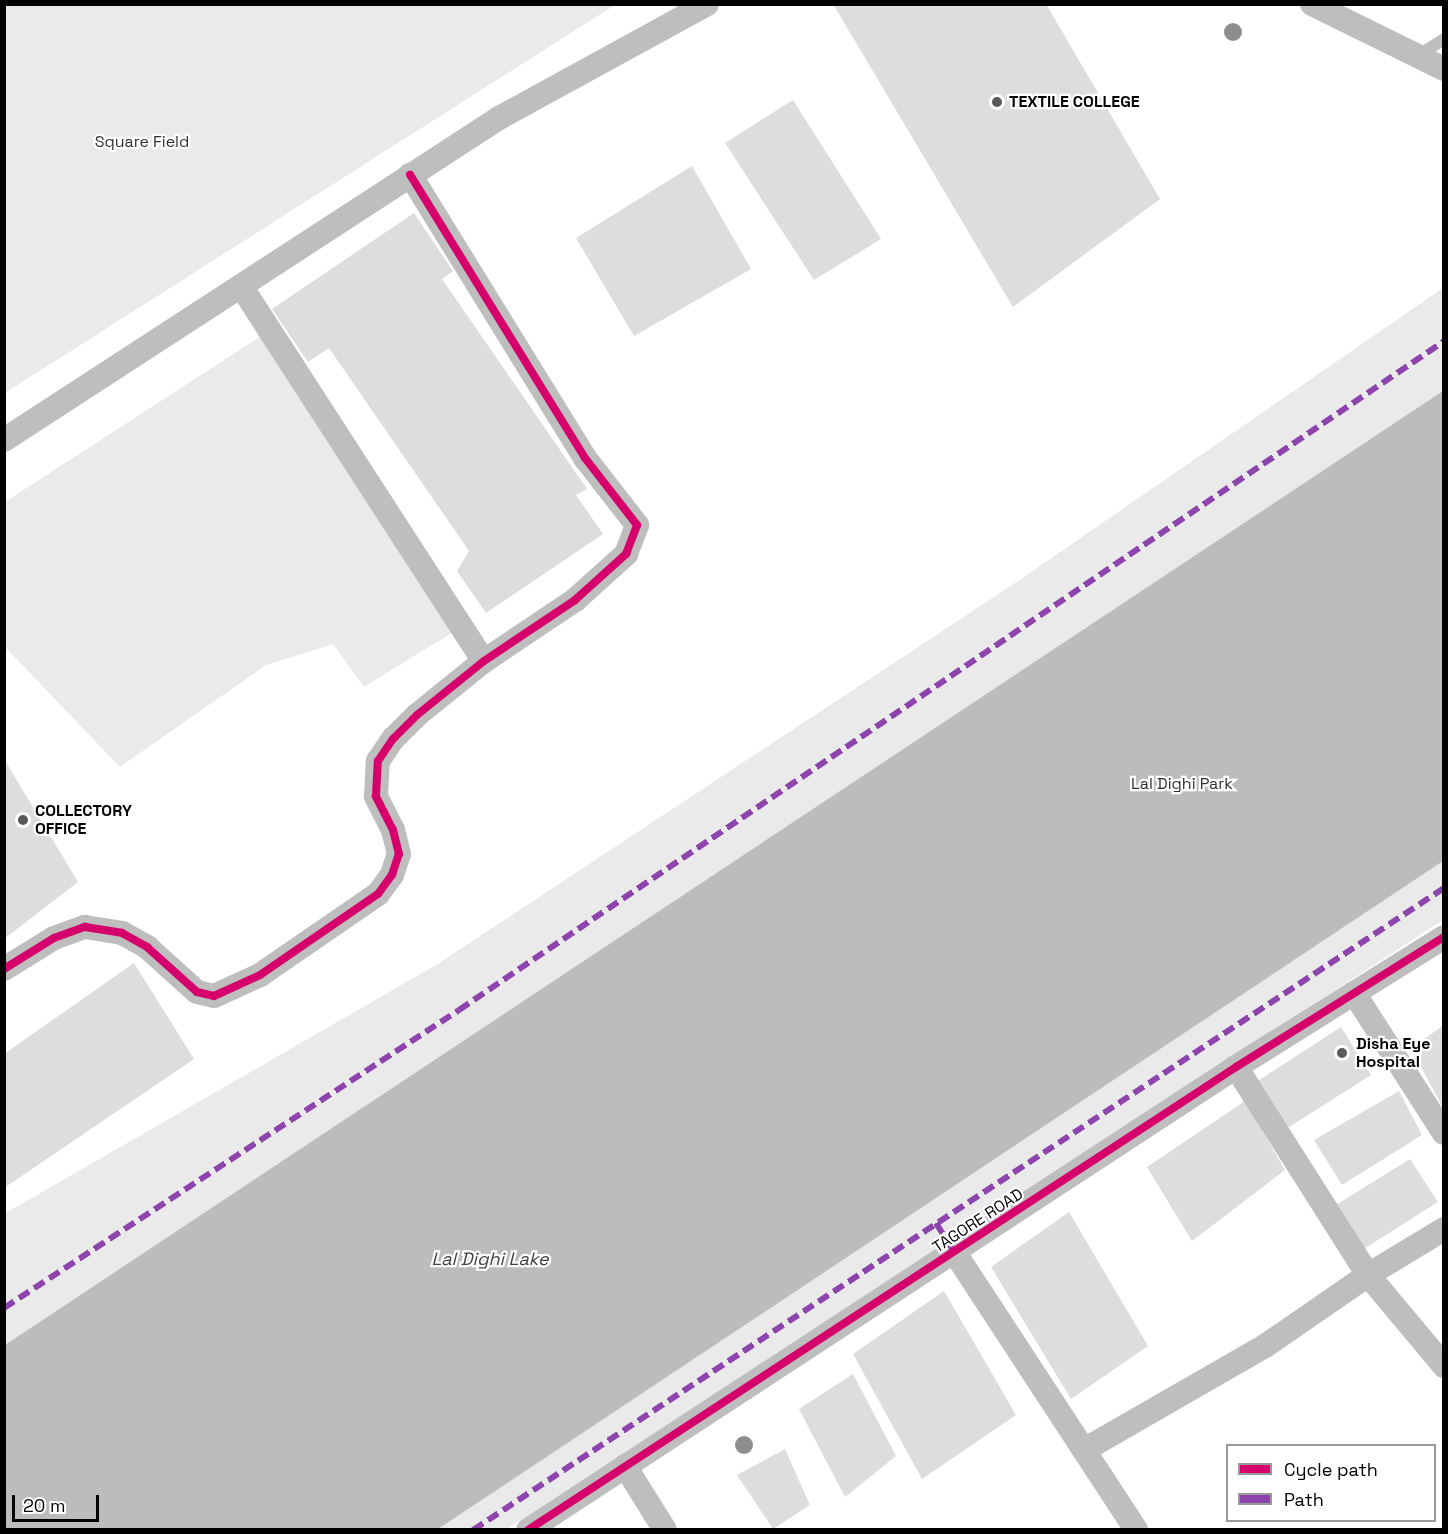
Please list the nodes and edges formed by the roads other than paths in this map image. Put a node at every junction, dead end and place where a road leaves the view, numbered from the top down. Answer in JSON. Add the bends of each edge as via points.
{"nodes":[{"id":1,"x":707,"y":4,"type":"edge"},
{"id":2,"x":1312,"y":4,"type":"edge"},
{"id":3,"x":1443,"y":39,"type":"edge"},
{"id":4,"x":1417,"y":56,"type":"junction"},
{"id":5,"x":1443,"y":69,"type":"edge"},
{"id":6,"x":410,"y":175,"type":"junction"},
{"id":7,"x":241,"y":286,"type":"junction"},
{"id":8,"x":4,"y":440,"type":"edge"},
{"id":9,"x":484,"y":662,"type":"junction"},
{"id":10,"x":1443,"y":937,"type":"edge"},
{"id":11,"x":4,"y":969,"type":"edge"},
{"id":12,"x":1354,"y":993,"type":"junction"},
{"id":13,"x":1236,"y":1067,"type":"junction"},
{"id":14,"x":1443,"y":1133,"type":"edge"},
{"id":15,"x":1443,"y":1229,"type":"edge"},
{"id":16,"x":955,"y":1253,"type":"junction"},
{"id":17,"x":1368,"y":1275,"type":"junction"},
{"id":18,"x":1443,"y":1366,"type":"edge"},
{"id":19,"x":1084,"y":1450,"type":"junction"},
{"id":20,"x":625,"y":1466,"type":"junction"},
{"id":21,"x":528,"y":1530,"type":"edge"},
{"id":22,"x":665,"y":1530,"type":"edge"},
{"id":23,"x":1136,"y":1530,"type":"edge"}],
"edges":[{"from":1,"to":6,"type":"street","via":[[499,118]]},
{"from":2,"to":4,"type":"street"},
{"from":3,"to":4,"type":"lane"},
{"from":4,"to":5,"type":"street"},
{"from":6,"to":7,"type":"street"},
{"from":6,"to":9,"type":"street","via":[[585,458],[637,525],[626,554],[609,570],[575,600]]},
{"from":7,"to":8,"type":"street"},
{"from":7,"to":9,"type":"street"},
{"from":9,"to":11,"type":"street","via":[[417,715],[378,761],[376,796],[393,830],[399,854],[392,875],[369,900],[260,975],[214,996],[197,992],[147,947],[122,933],[85,927],[54,938]]},
{"from":10,"to":12,"type":"street","name":"TAGORE ROAD"},
{"from":12,"to":13,"type":"street","name":"TAGORE ROAD"},
{"from":12,"to":14,"type":"street"},
{"from":13,"to":16,"type":"street","name":"TAGORE ROAD"},
{"from":13,"to":17,"type":"street"},
{"from":15,"to":17,"type":"street"},
{"from":16,"to":19,"type":"street"},
{"from":16,"to":20,"type":"street","name":"TAGORE ROAD"},
{"from":17,"to":18,"type":"street"},
{"from":17,"to":19,"type":"street","via":[[1265,1347]]},
{"from":19,"to":23,"type":"street"},
{"from":20,"to":21,"type":"street","name":"TAGORE ROAD"},
{"from":20,"to":22,"type":"street"}]}
